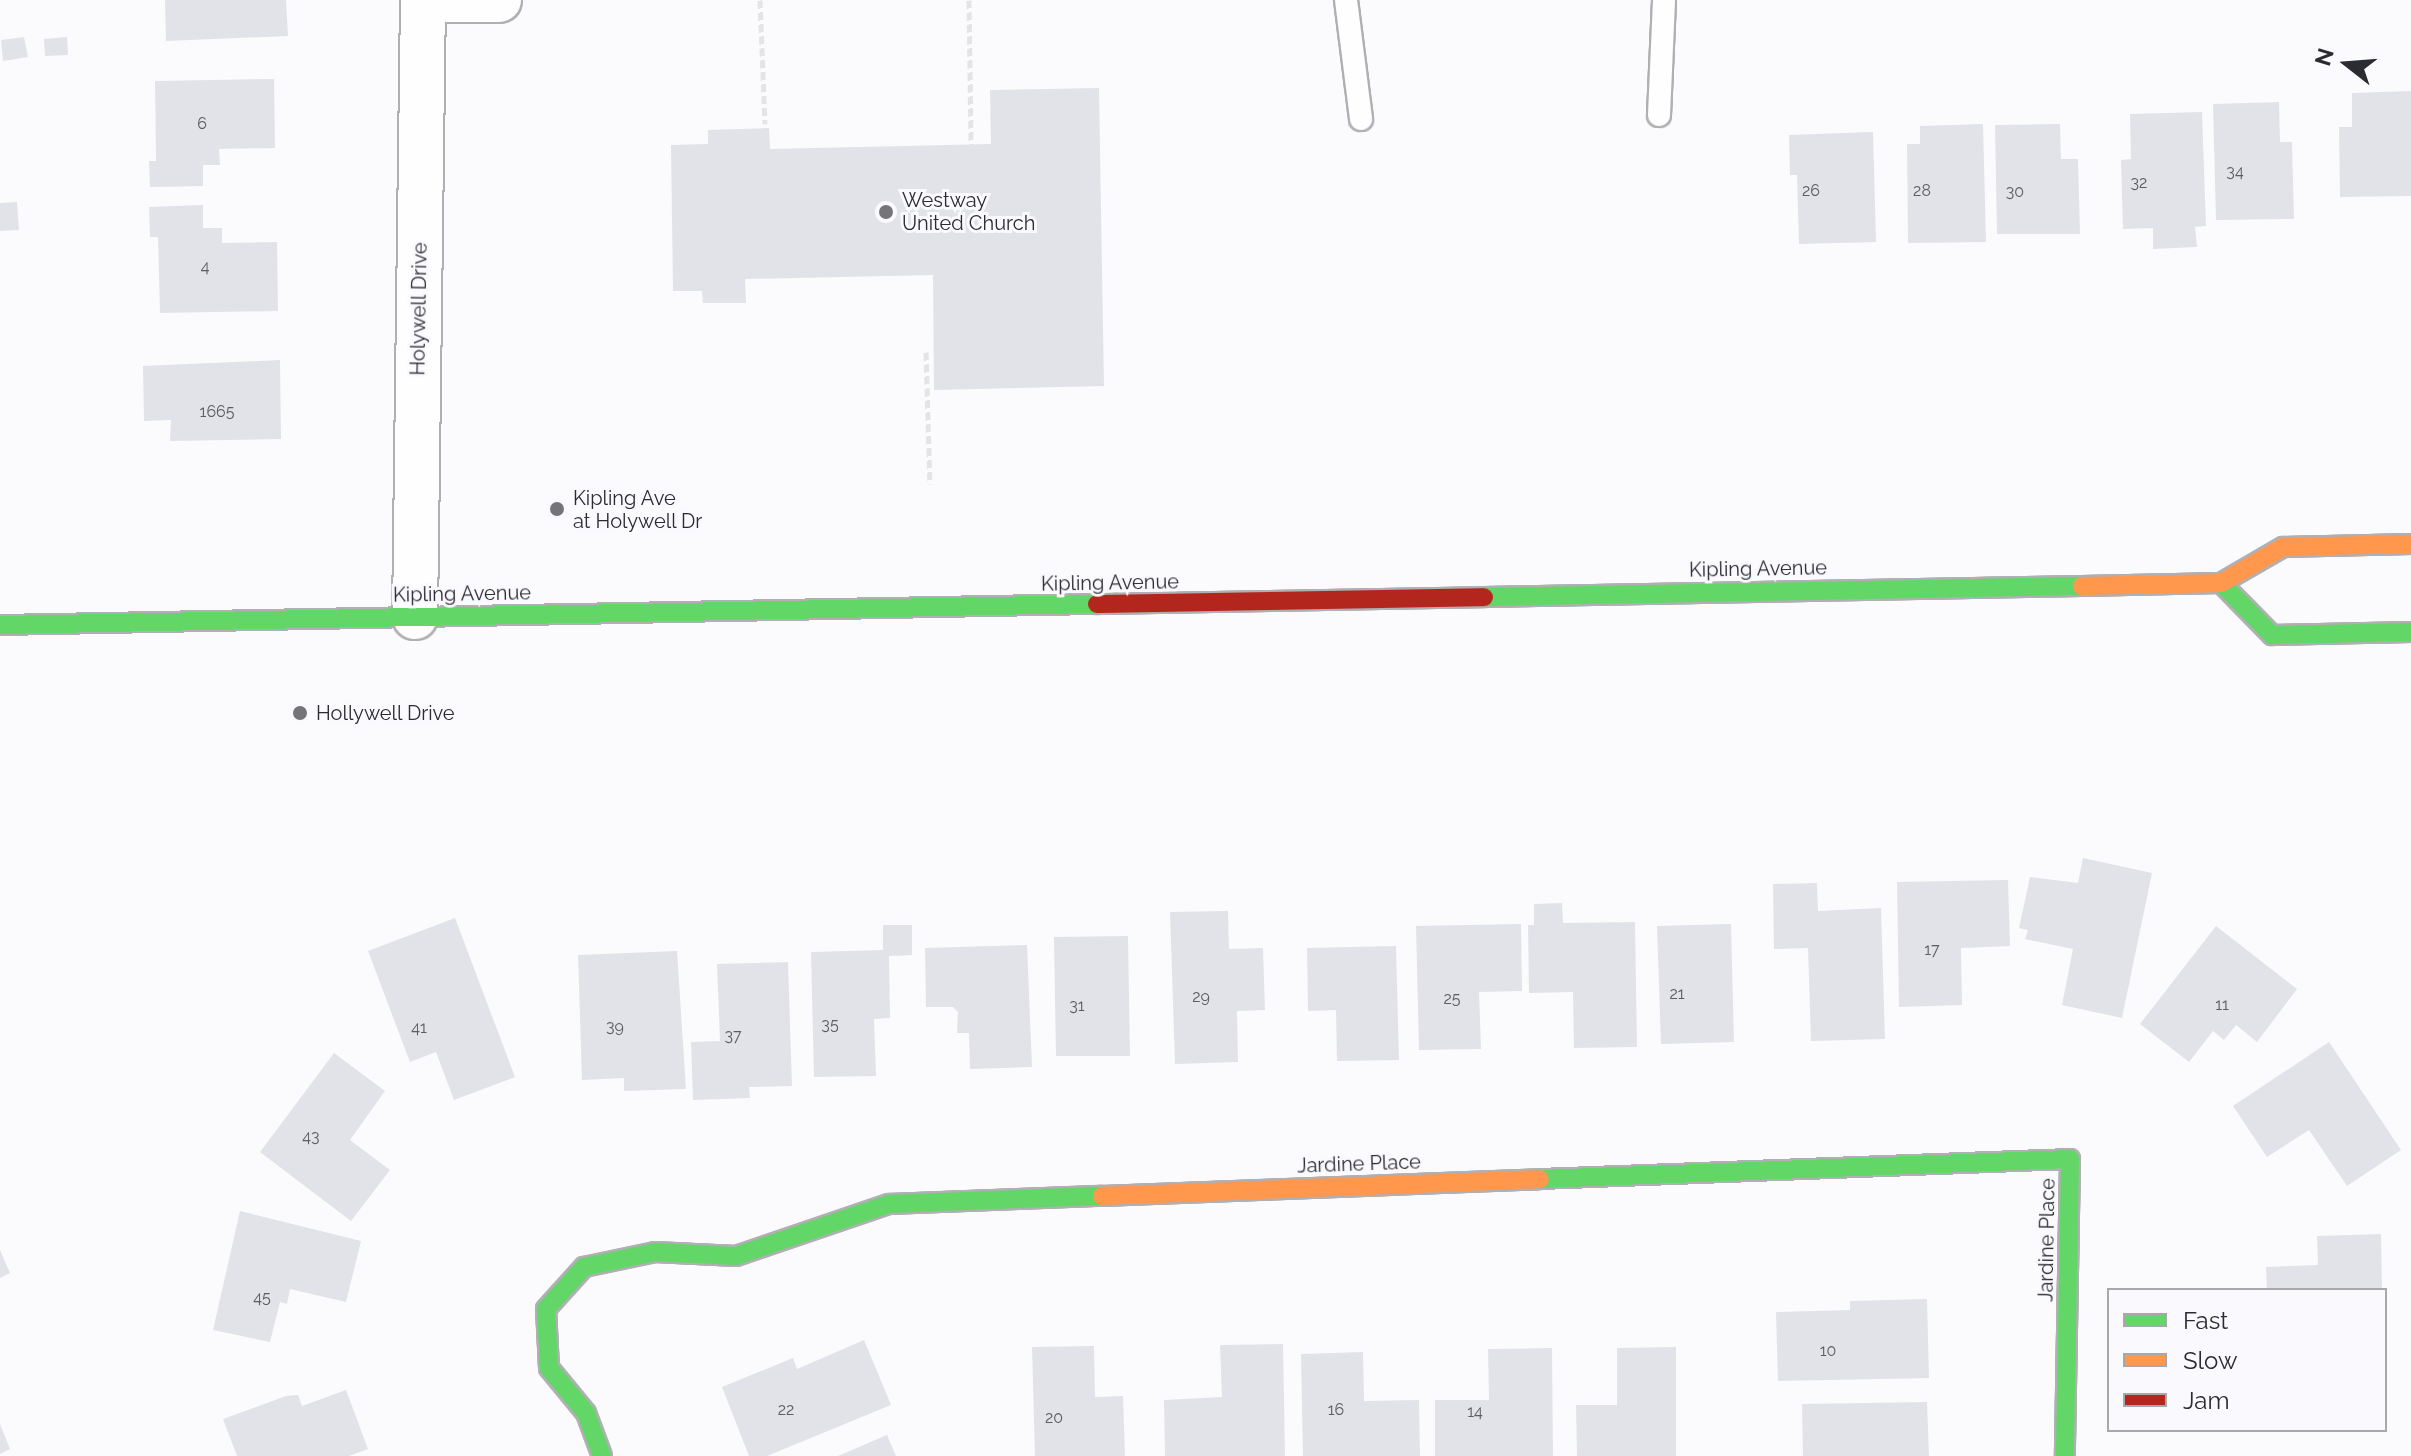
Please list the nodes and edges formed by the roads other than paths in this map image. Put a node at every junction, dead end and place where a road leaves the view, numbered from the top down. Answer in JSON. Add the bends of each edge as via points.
{"nodes":[{"id":1,"x":423,"y":0,"type":"edge"},
{"id":2,"x":447,"y":0,"type":"edge"},
{"id":3,"x":499,"y":0,"type":"edge"},
{"id":4,"x":1346,"y":0,"type":"edge"},
{"id":5,"x":1664,"y":0,"type":"edge"},
{"id":6,"x":1659,"y":115,"type":"dead end"},
{"id":7,"x":1361,"y":119,"type":"dead end"},
{"id":8,"x":2411,"y":544,"type":"edge"},
{"id":9,"x":2221,"y":583,"type":"junction"},
{"id":10,"x":415,"y":617,"type":"junction"},
{"id":11,"x":0,"y":625,"type":"edge"},
{"id":12,"x":2411,"y":632,"type":"edge"},
{"id":13,"x":602,"y":1456,"type":"edge"},
{"id":14,"x":2065,"y":1456,"type":"edge"}],
"edges":[{"from":1,"to":10,"type":"street","name":"Holywell Drive"},
{"from":2,"to":3,"type":"street"},
{"from":4,"to":7,"type":"lane"},
{"from":5,"to":6,"type":"lane"},
{"from":8,"to":9,"type":"main road","name":"Kipling Avenue","via":[[2283,547]]},
{"from":9,"to":10,"type":"main road","name":"Kipling Avenue"},
{"from":9,"to":12,"type":"main road","via":[[2272,635]]},
{"from":10,"to":11,"type":"main road","name":"Kipling Avenue"},
{"from":13,"to":14,"type":"main road","name":"Jardine Place","via":[[586,1413],[549,1368],[546,1309],[584,1267],[655,1252],[736,1256],[889,1204],[2070,1159]]}]}
